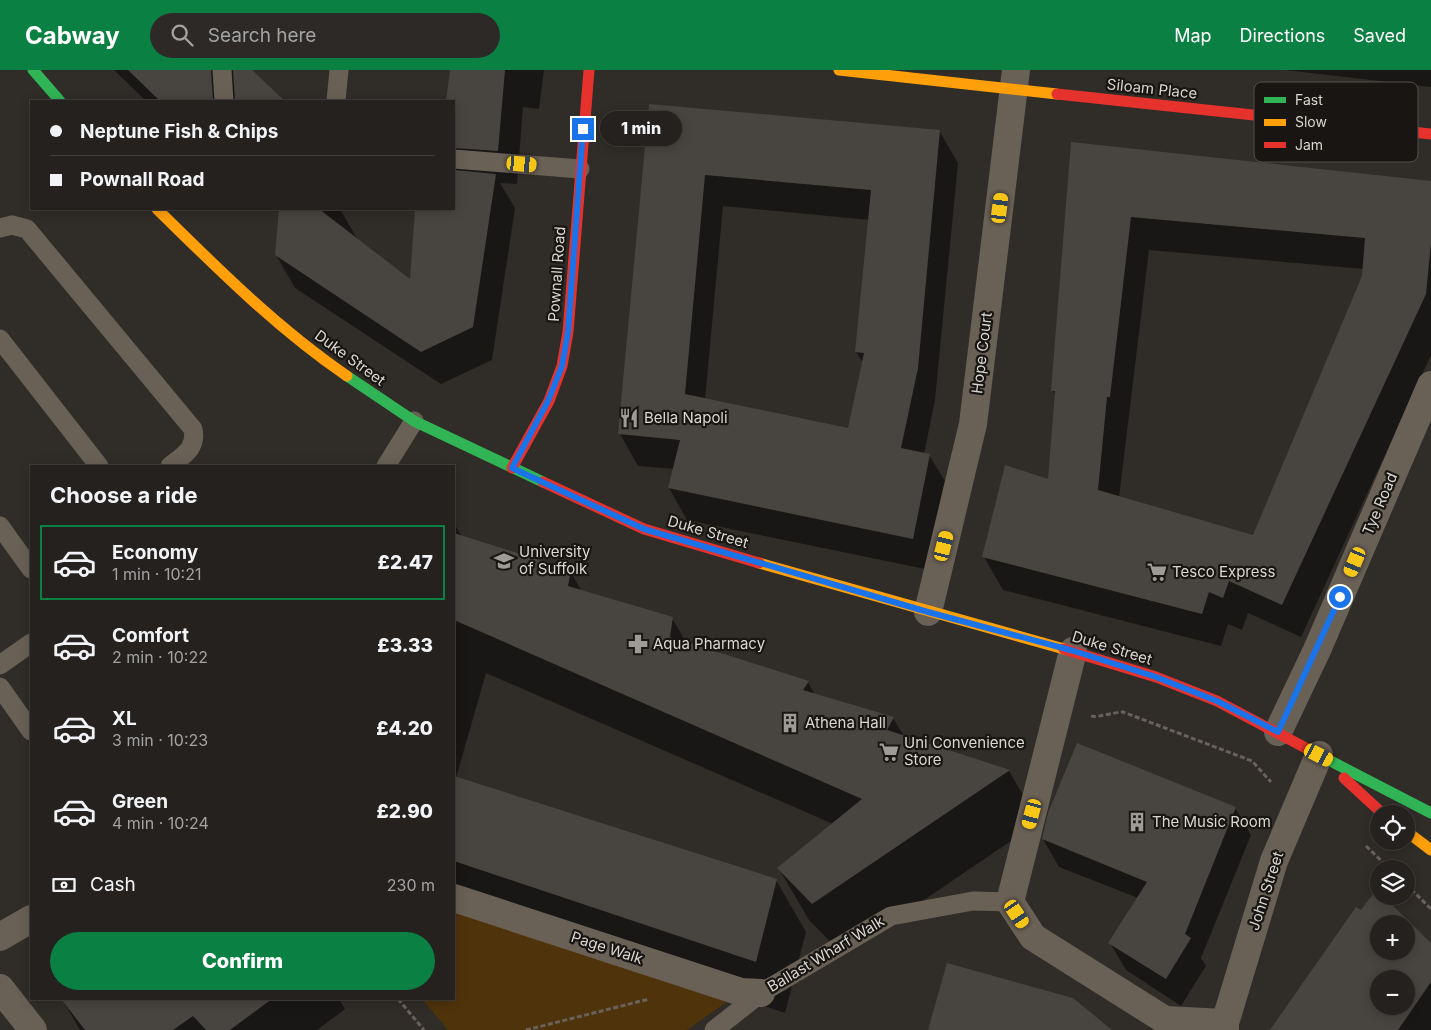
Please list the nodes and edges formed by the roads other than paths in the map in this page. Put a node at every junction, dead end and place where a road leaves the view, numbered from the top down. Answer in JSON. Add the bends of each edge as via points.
{"nodes":[{"id":1,"x":33,"y":70,"type":"edge"},
{"id":2,"x":222,"y":70,"type":"edge"},
{"id":3,"x":339,"y":70,"type":"edge"},
{"id":4,"x":589,"y":70,"type":"edge"},
{"id":5,"x":839,"y":70,"type":"edge"},
{"id":6,"x":1015,"y":80,"type":"edge"},
{"id":7,"x":59,"y":100,"type":"edge"},
{"id":8,"x":224,"y":100,"type":"edge"},
{"id":9,"x":336,"y":100,"type":"edge"},
{"id":10,"x":1254,"y":111,"type":"edge"},
{"id":11,"x":1418,"y":132,"type":"edge"},
{"id":12,"x":1431,"y":134,"type":"edge"},
{"id":13,"x":455,"y":159,"type":"edge"},
{"id":14,"x":580,"y":169,"type":"junction"},
{"id":15,"x":158,"y":210,"type":"edge"},
{"id":16,"x":0,"y":228,"type":"edge"},
{"id":17,"x":0,"y":339,"type":"edge"},
{"id":18,"x":1431,"y":385,"type":"edge"},
{"id":19,"x":414,"y":421,"type":"junction"},
{"id":20,"x":97,"y":465,"type":"edge"},
{"id":21,"x":171,"y":465,"type":"edge"},
{"id":22,"x":387,"y":465,"type":"edge"},
{"id":23,"x":512,"y":468,"type":"junction"},
{"id":24,"x":0,"y":526,"type":"edge"},
{"id":25,"x":30,"y":569,"type":"edge"},
{"id":26,"x":928,"y":612,"type":"junction"},
{"id":27,"x":30,"y":644,"type":"edge"},
{"id":28,"x":1074,"y":651,"type":"junction"},
{"id":29,"x":0,"y":665,"type":"edge"},
{"id":30,"x":0,"y":687,"type":"edge"},
{"id":31,"x":30,"y":730,"type":"edge"},
{"id":32,"x":1278,"y":732,"type":"junction"},
{"id":33,"x":1319,"y":755,"type":"junction"},
{"id":34,"x":1373,"y":805,"type":"edge"},
{"id":35,"x":1431,"y":813,"type":"edge"},
{"id":36,"x":1415,"y":838,"type":"edge"},
{"id":37,"x":1431,"y":850,"type":"edge"},
{"id":38,"x":455,"y":898,"type":"edge"},
{"id":39,"x":1010,"y":902,"type":"junction"},
{"id":40,"x":30,"y":921,"type":"edge"},
{"id":41,"x":0,"y":937,"type":"edge"},
{"id":42,"x":0,"y":988,"type":"edge"},
{"id":43,"x":761,"y":993,"type":"junction"},
{"id":44,"x":1225,"y":1027,"type":"edge"},
{"id":45,"x":33,"y":1030,"type":"edge"},
{"id":46,"x":714,"y":1030,"type":"edge"}],
"edges":[{"from":1,"to":7,"type":"main road"},
{"from":2,"to":8,"type":"lane"},
{"from":3,"to":9,"type":"lane"},
{"from":4,"to":14,"type":"main road","name":"Pownall Road"},
{"from":5,"to":6,"type":"main road","name":"Siloam Place"},
{"from":6,"to":10,"type":"main road","name":"Siloam Place"},
{"from":6,"to":26,"type":"street","name":"Hope Court","via":[[973,424]]},
{"from":11,"to":12,"type":"main road","name":"Siloam Place"},
{"from":13,"to":14,"type":"lane"},
{"from":14,"to":23,"type":"main road","name":"Pownall Road","via":[[568,332],[562,366],[548,401]]},
{"from":15,"to":19,"type":"main road","name":"Duke Street","via":[[244,294],[327,362]]},
{"from":16,"to":21,"type":"lane","via":[[12,225],[27,229],[193,429],[195,440],[190,450]]},
{"from":17,"to":20,"type":"lane"},
{"from":18,"to":32,"type":"street","name":"Tye Road","via":[[1317,650]]},
{"from":19,"to":22,"type":"lane"},
{"from":19,"to":23,"type":"main road","name":"Duke Street"},
{"from":23,"to":26,"type":"main road","name":"Duke Street","via":[[644,529]]},
{"from":24,"to":25,"type":"lane"},
{"from":26,"to":28,"type":"main road","name":"Duke Street"},
{"from":27,"to":29,"type":"lane"},
{"from":28,"to":32,"type":"main road","name":"Duke Street","via":[[1200,694]]},
{"from":28,"to":39,"type":"street"},
{"from":30,"to":31,"type":"lane"},
{"from":32,"to":33,"type":"main road","name":"Duke Street"},
{"from":33,"to":34,"type":"main road","name":"Duke Street"},
{"from":33,"to":35,"type":"main road","name":"Duke Street"},
{"from":33,"to":44,"type":"street","name":"John Street","via":[[1274,861]]},
{"from":36,"to":37,"type":"main road"},
{"from":38,"to":43,"type":"street","name":"Page Walk","via":[[741,992]]},
{"from":39,"to":43,"type":"lane","name":"Ballast Wharf Walk","via":[[973,901],[891,916]]},
{"from":39,"to":44,"type":"street","via":[[1033,937],[1165,1020]]},
{"from":40,"to":41,"type":"street"},
{"from":42,"to":45,"type":"street"},
{"from":43,"to":46,"type":"lane","name":"Ballast Wharf Walk"}]}
